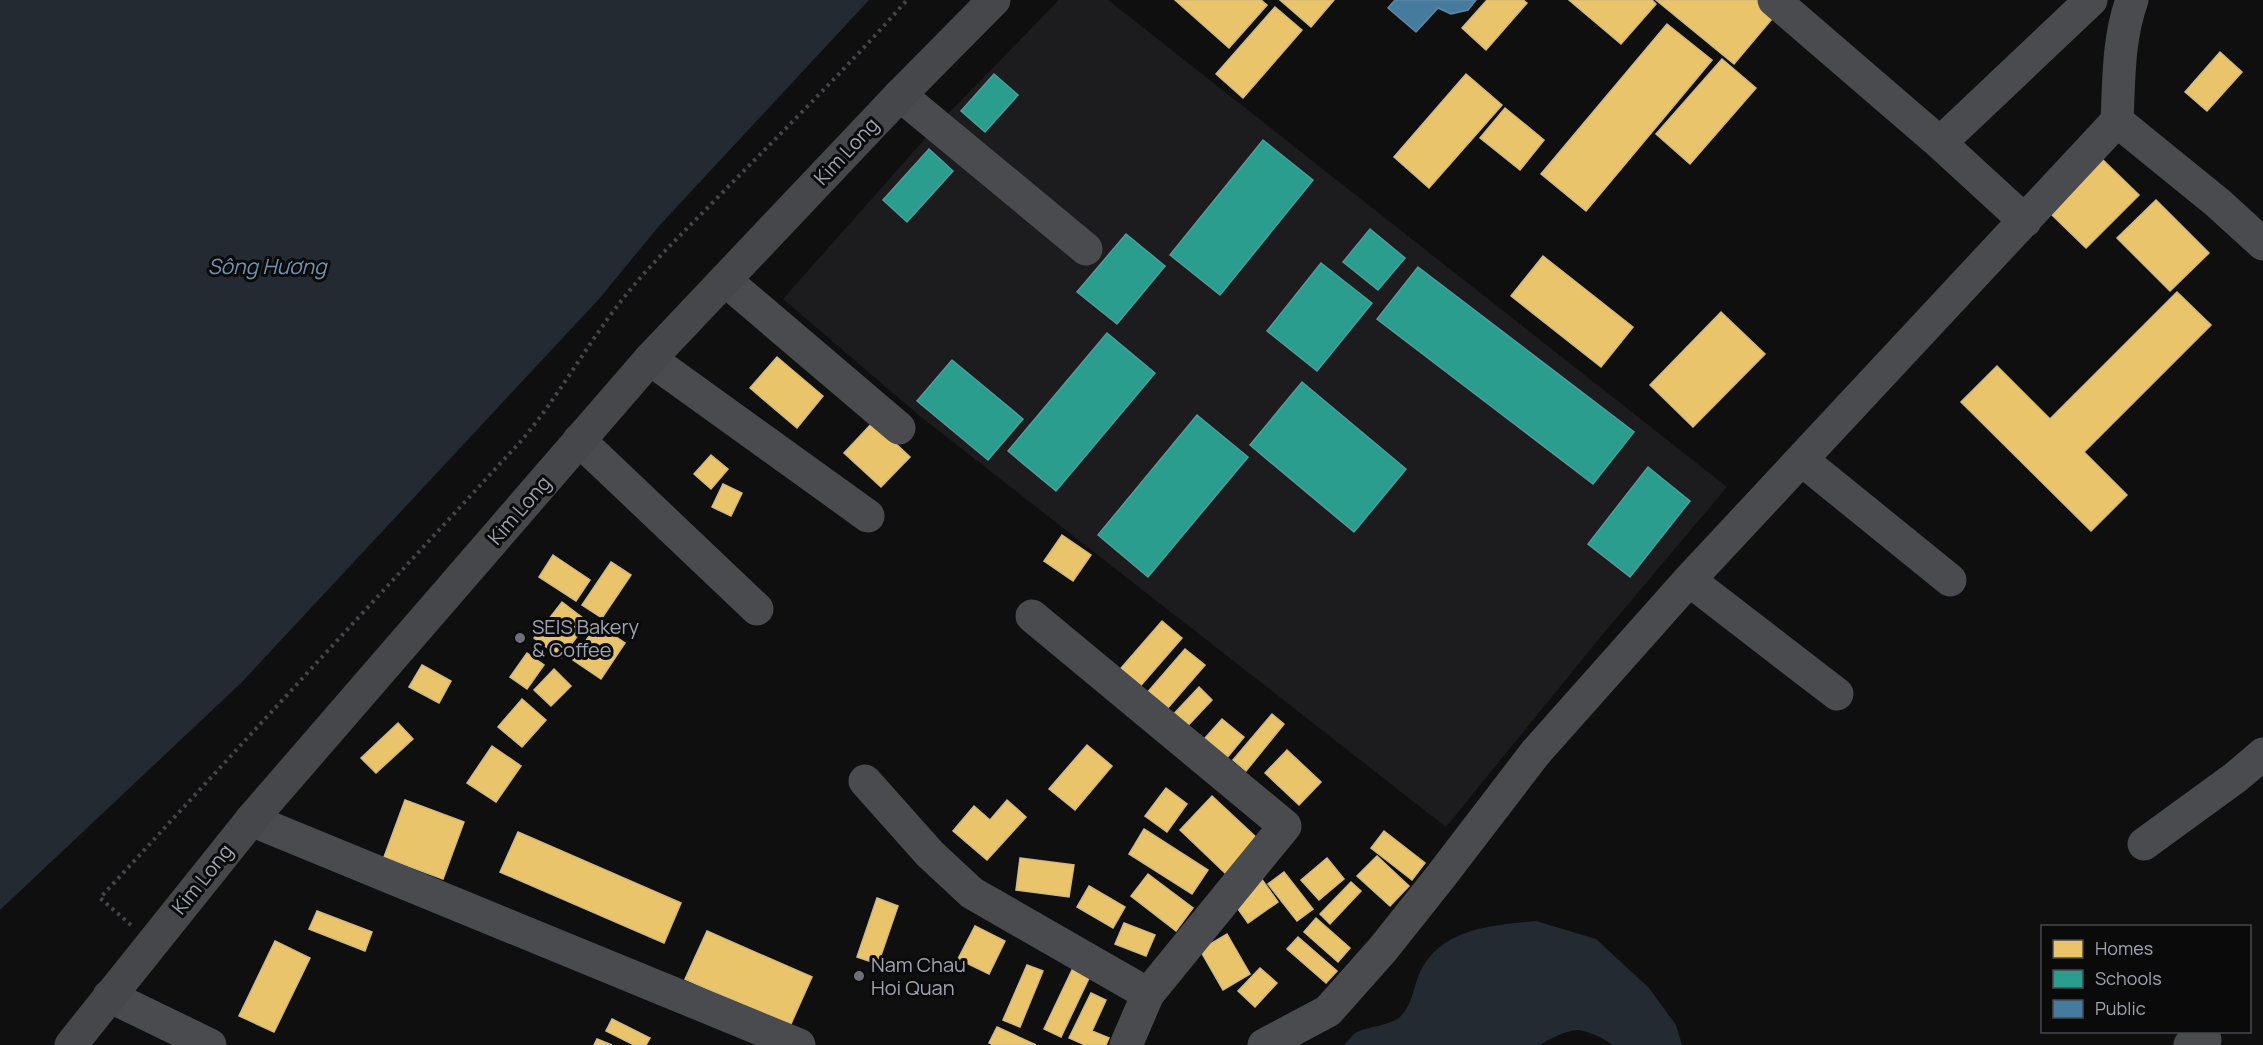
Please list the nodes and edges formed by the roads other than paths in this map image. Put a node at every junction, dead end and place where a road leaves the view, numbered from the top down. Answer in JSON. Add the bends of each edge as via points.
{"nodes":[{"id":1,"x":993,"y":0,"type":"edge"},
{"id":2,"x":1774,"y":0,"type":"edge"},
{"id":3,"x":2091,"y":0,"type":"edge"},
{"id":4,"x":2132,"y":0,"type":"edge"},
{"id":5,"x":900,"y":94,"type":"junction"},
{"id":6,"x":2117,"y":121,"type":"junction"},
{"id":7,"x":1940,"y":143,"type":"junction"},
{"id":8,"x":2025,"y":221,"type":"junction"},
{"id":9,"x":2263,"y":244,"type":"edge"},
{"id":10,"x":1086,"y":249,"type":"dead end"},
{"id":11,"x":725,"y":280,"type":"junction"},
{"id":12,"x":650,"y":359,"type":"junction"},
{"id":13,"x":899,"y":428,"type":"dead end"},
{"id":14,"x":579,"y":440,"type":"junction"},
{"id":15,"x":1802,"y":460,"type":"junction"},
{"id":16,"x":868,"y":516,"type":"dead end"},
{"id":17,"x":1689,"y":580,"type":"junction"},
{"id":18,"x":1950,"y":580,"type":"dead end"},
{"id":19,"x":757,"y":609,"type":"dead end"},
{"id":20,"x":1032,"y":616,"type":"dead end"},
{"id":21,"x":1837,"y":694,"type":"dead end"},
{"id":22,"x":2263,"y":754,"type":"edge"},
{"id":23,"x":865,"y":781,"type":"dead end"},
{"id":24,"x":251,"y":820,"type":"junction"},
{"id":25,"x":2144,"y":844,"type":"dead end"},
{"id":26,"x":1148,"y":994,"type":"junction"},
{"id":27,"x":109,"y":996,"type":"junction"},
{"id":28,"x":71,"y":1045,"type":"edge"},
{"id":29,"x":210,"y":1045,"type":"edge"},
{"id":30,"x":799,"y":1045,"type":"edge"},
{"id":31,"x":1126,"y":1045,"type":"edge"},
{"id":32,"x":1264,"y":1045,"type":"edge"}],
"edges":[{"from":1,"to":5,"type":"main road","name":"Kim Long"},
{"from":2,"to":7,"type":"street"},
{"from":3,"to":7,"type":"street"},
{"from":4,"to":6,"type":"street","via":[[2122,39]]},
{"from":5,"to":10,"type":"street"},
{"from":5,"to":11,"type":"main road","name":"Kim Long"},
{"from":6,"to":8,"type":"street"},
{"from":6,"to":9,"type":"street"},
{"from":7,"to":8,"type":"street"},
{"from":8,"to":15,"type":"street"},
{"from":11,"to":12,"type":"main road","name":"Kim Long"},
{"from":11,"to":13,"type":"street"},
{"from":12,"to":14,"type":"main road","name":"Kim Long"},
{"from":12,"to":16,"type":"street"},
{"from":14,"to":19,"type":"street"},
{"from":14,"to":24,"type":"main road","name":"Kim Long"},
{"from":15,"to":17,"type":"street"},
{"from":15,"to":18,"type":"street"},
{"from":17,"to":21,"type":"street"},
{"from":17,"to":32,"type":"street","via":[[1536,752],[1383,949],[1328,1011]]},
{"from":20,"to":26,"type":"street","via":[[1285,826]]},
{"from":22,"to":25,"type":"street"},
{"from":23,"to":26,"type":"street","via":[[930,854],[972,893]]},
{"from":24,"to":27,"type":"main road","name":"Kim Long"},
{"from":24,"to":30,"type":"street"},
{"from":26,"to":31,"type":"street"},
{"from":27,"to":28,"type":"main road","name":"Kim Long"},
{"from":27,"to":29,"type":"street"}]}
